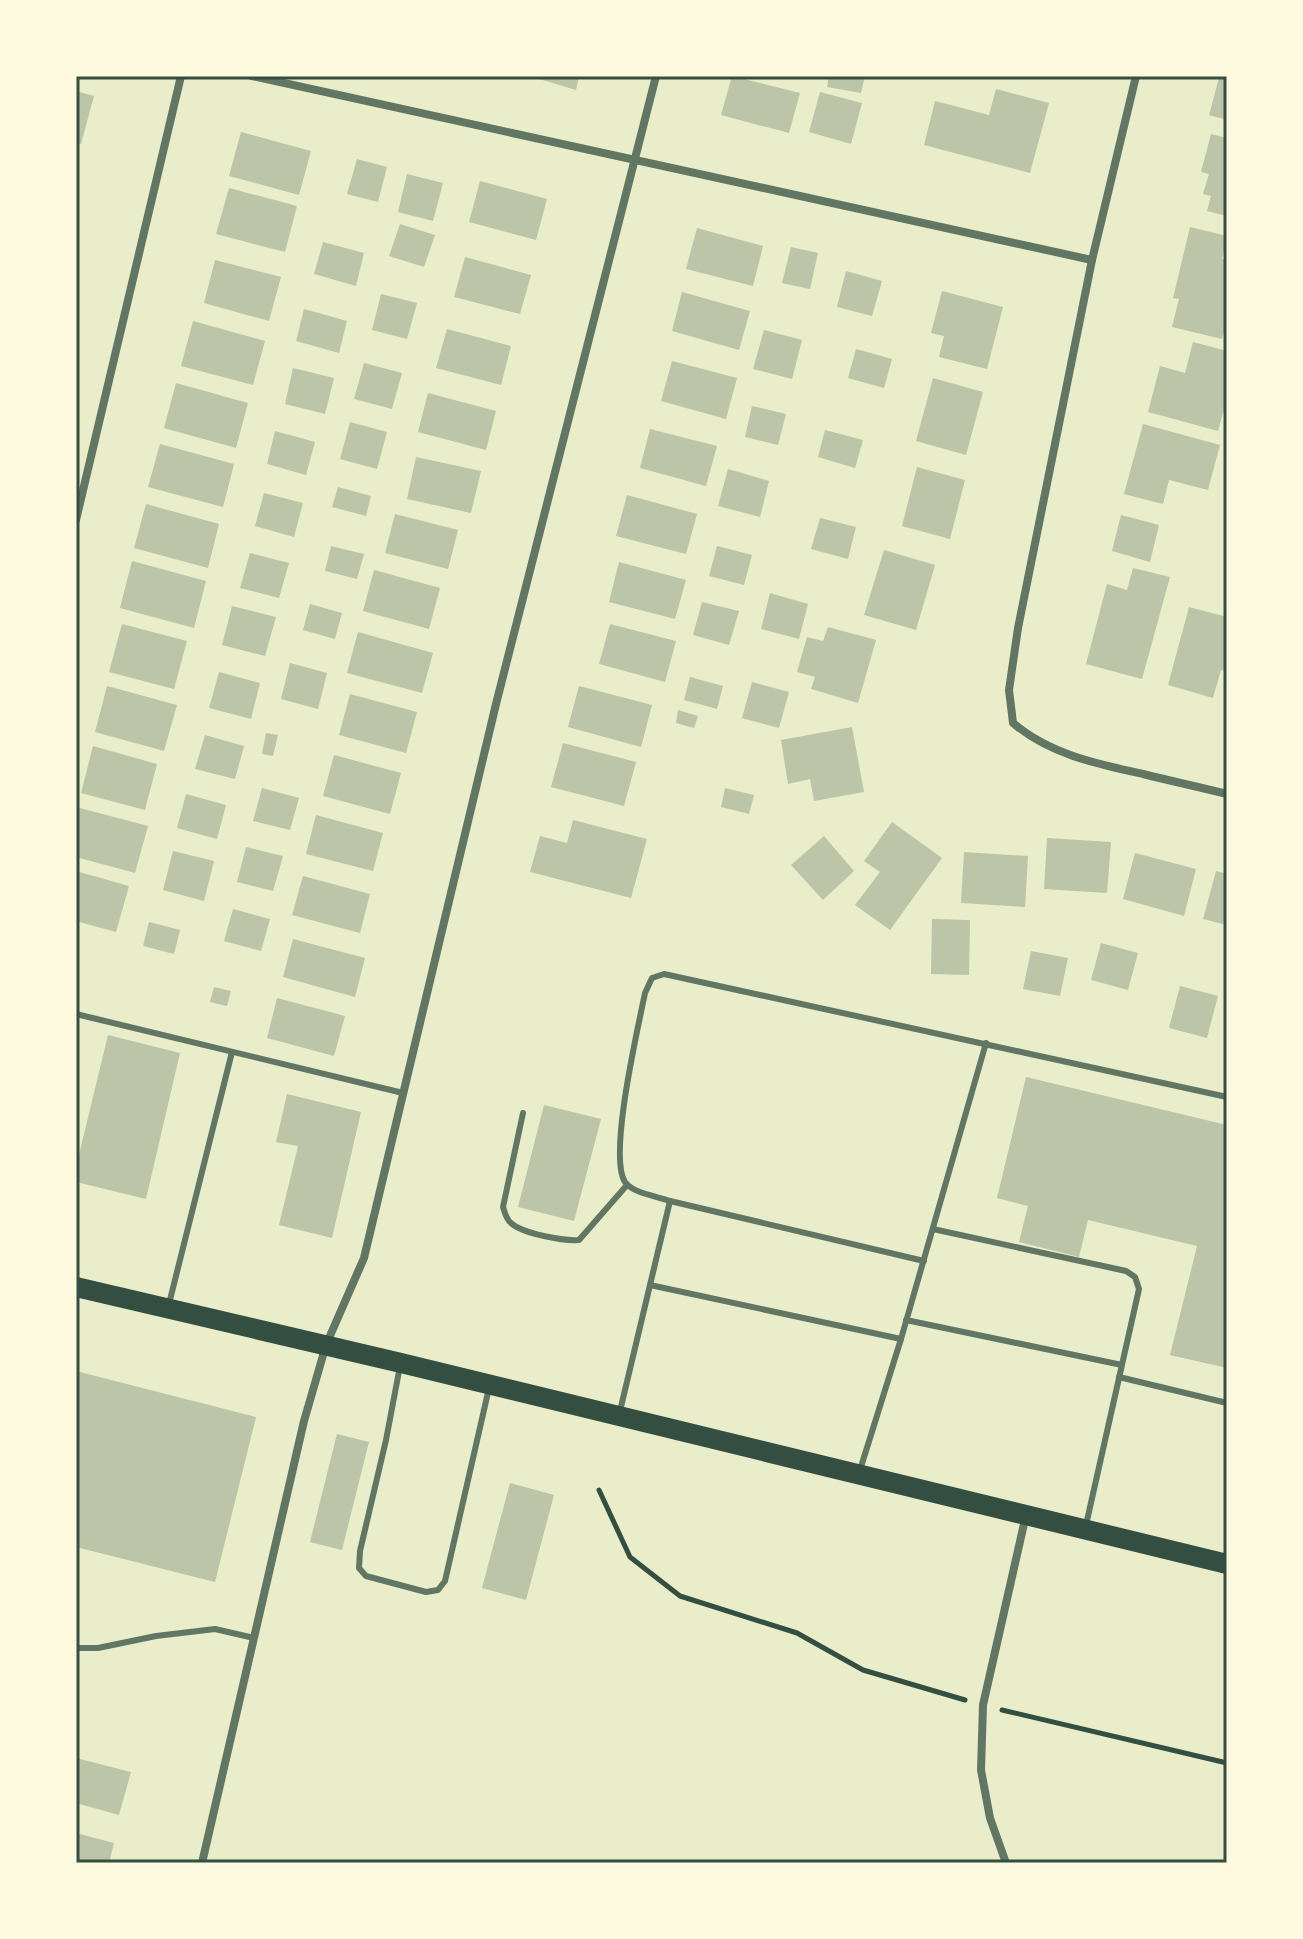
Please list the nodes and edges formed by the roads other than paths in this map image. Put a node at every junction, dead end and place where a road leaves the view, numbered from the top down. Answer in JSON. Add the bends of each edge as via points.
{"nodes":[{"id":1,"x":181,"y":76,"type":"edge"},
{"id":2,"x":252,"y":76,"type":"edge"},
{"id":3,"x":656,"y":76,"type":"edge"},
{"id":4,"x":1136,"y":76,"type":"edge"},
{"id":5,"x":635,"y":159,"type":"junction"},
{"id":6,"x":1092,"y":260,"type":"junction"},
{"id":7,"x":76,"y":520,"type":"edge"},
{"id":8,"x":1227,"y":794,"type":"edge"},
{"id":9,"x":76,"y":1014,"type":"edge"},
{"id":10,"x":986,"y":1043,"type":"junction"},
{"id":11,"x":232,"y":1052,"type":"junction"},
{"id":12,"x":403,"y":1093,"type":"junction"},
{"id":13,"x":1227,"y":1097,"type":"edge"},
{"id":14,"x":523,"y":1113,"type":"dead end"},
{"id":15,"x":627,"y":1185,"type":"junction"},
{"id":16,"x":670,"y":1201,"type":"junction"},
{"id":17,"x":933,"y":1229,"type":"junction"},
{"id":18,"x":924,"y":1261,"type":"junction"},
{"id":19,"x":650,"y":1285,"type":"junction"},
{"id":20,"x":76,"y":1287,"type":"edge"},
{"id":21,"x":168,"y":1308,"type":"junction"},
{"id":22,"x":906,"y":1320,"type":"junction"},
{"id":23,"x":901,"y":1339,"type":"junction"},
{"id":24,"x":326,"y":1345,"type":"junction"},
{"id":25,"x":401,"y":1363,"type":"junction"},
{"id":26,"x":1122,"y":1365,"type":"junction"},
{"id":27,"x":1119,"y":1377,"type":"junction"},
{"id":28,"x":490,"y":1384,"type":"junction"},
{"id":29,"x":1227,"y":1403,"type":"edge"},
{"id":30,"x":619,"y":1416,"type":"junction"},
{"id":31,"x":859,"y":1474,"type":"junction"},
{"id":32,"x":1026,"y":1514,"type":"junction"},
{"id":33,"x":1085,"y":1529,"type":"junction"},
{"id":34,"x":1227,"y":1564,"type":"edge"},
{"id":35,"x":254,"y":1638,"type":"junction"},
{"id":36,"x":76,"y":1648,"type":"edge"},
{"id":37,"x":202,"y":1863,"type":"edge"},
{"id":38,"x":1006,"y":1863,"type":"edge"}],
"edges":[{"from":1,"to":7,"type":"street"},
{"from":2,"to":5,"type":"street"},
{"from":3,"to":5,"type":"street"},
{"from":4,"to":6,"type":"street"},
{"from":5,"to":6,"type":"street"},
{"from":5,"to":12,"type":"street"},
{"from":6,"to":8,"type":"street","via":[[1018,628],[1009,690],[1013,723],[1028,737],[1092,763]]},
{"from":9,"to":11,"type":"lane"},
{"from":10,"to":13,"type":"lane"},
{"from":10,"to":15,"type":"lane","via":[[664,974],[652,978],[621,1120],[620,1165]]},
{"from":10,"to":17,"type":"lane"},
{"from":11,"to":12,"type":"lane"},
{"from":11,"to":21,"type":"lane"},
{"from":12,"to":24,"type":"street","via":[[364,1258]]},
{"from":14,"to":15,"type":"lane","via":[[503,1207],[508,1221],[519,1229],[579,1240]]},
{"from":15,"to":16,"type":"lane"},
{"from":16,"to":18,"type":"lane"},
{"from":16,"to":19,"type":"lane"},
{"from":17,"to":18,"type":"lane"},
{"from":17,"to":26,"type":"lane","via":[[1135,1277],[1139,1289]]},
{"from":18,"to":22,"type":"lane"},
{"from":19,"to":23,"type":"lane"},
{"from":19,"to":30,"type":"lane"},
{"from":20,"to":21,"type":"main road"},
{"from":21,"to":24,"type":"main road"},
{"from":22,"to":23,"type":"lane"},
{"from":22,"to":26,"type":"lane"},
{"from":23,"to":31,"type":"lane"},
{"from":24,"to":25,"type":"main road"},
{"from":24,"to":35,"type":"street"},
{"from":25,"to":28,"type":"main road"},
{"from":25,"to":28,"type":"lane","via":[[359,1568],[366,1576],[426,1592],[438,1590],[445,1581]]},
{"from":26,"to":27,"type":"lane"},
{"from":27,"to":29,"type":"lane"},
{"from":27,"to":33,"type":"lane"},
{"from":28,"to":30,"type":"main road"},
{"from":30,"to":31,"type":"main road"},
{"from":31,"to":32,"type":"main road"},
{"from":32,"to":33,"type":"main road"},
{"from":32,"to":38,"type":"street","via":[[983,1705],[981,1770]]},
{"from":33,"to":34,"type":"main road"},
{"from":35,"to":36,"type":"lane","via":[[215,1629]]},
{"from":35,"to":37,"type":"street"}]}
